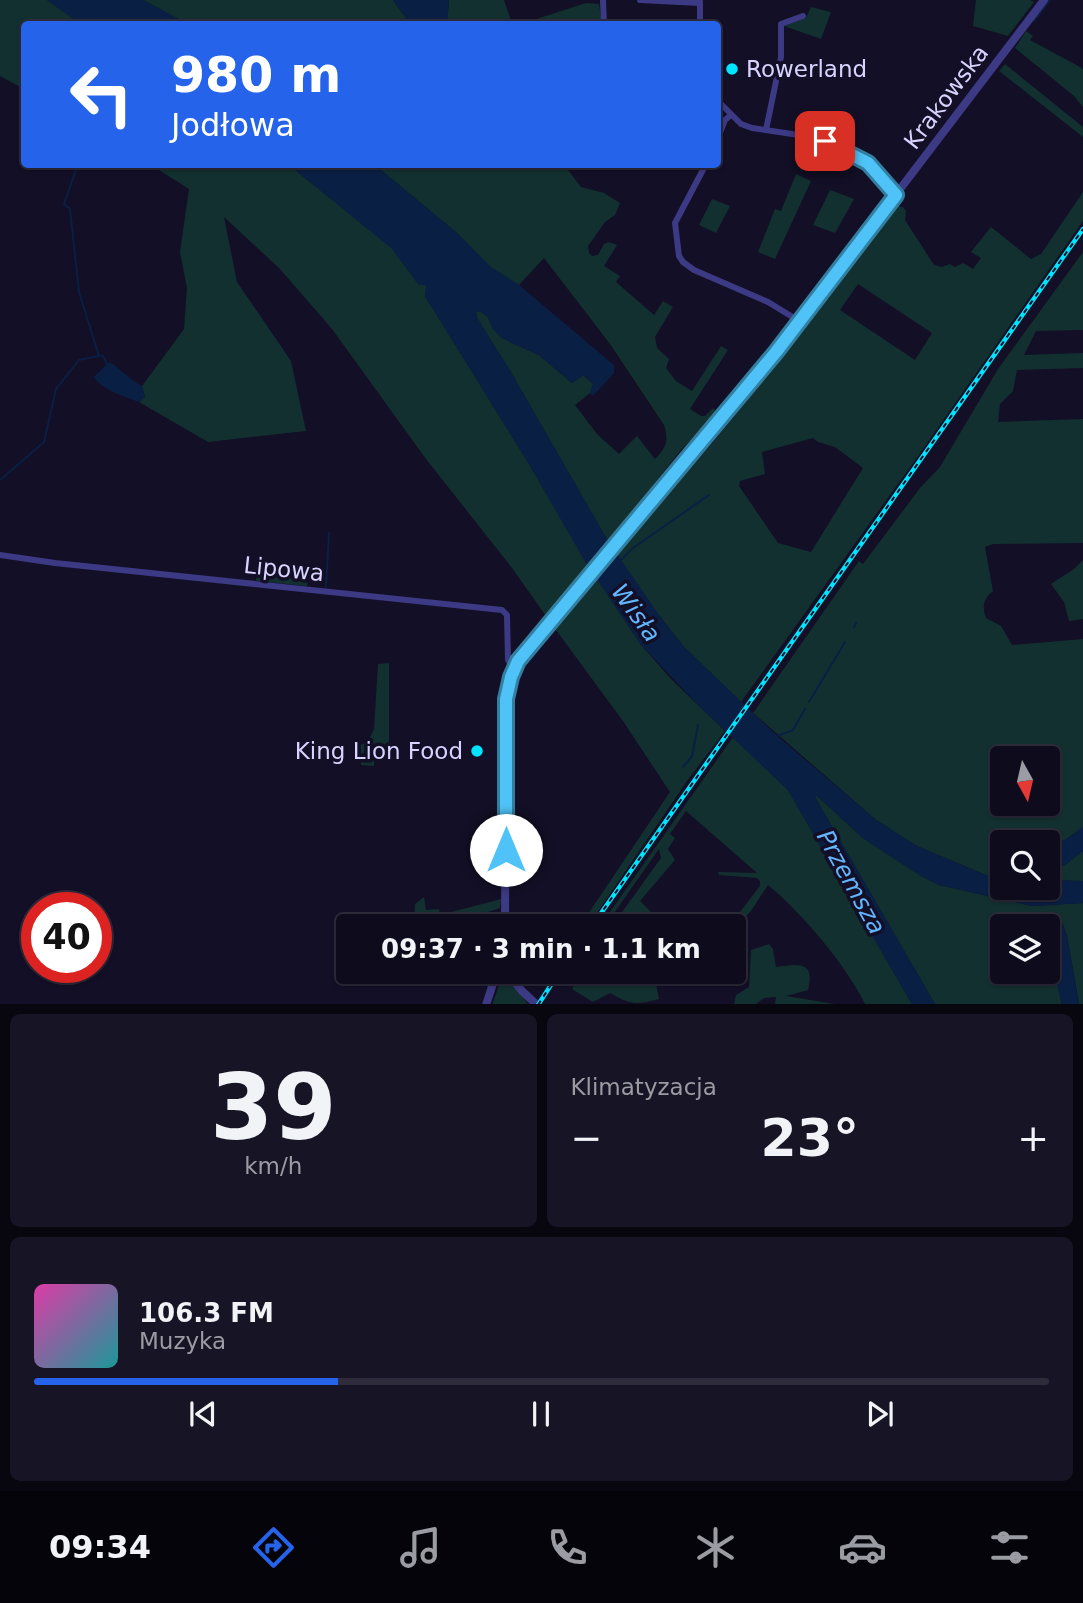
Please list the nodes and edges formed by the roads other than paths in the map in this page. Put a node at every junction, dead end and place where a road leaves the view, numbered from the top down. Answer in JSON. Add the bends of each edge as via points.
{"nodes":[{"id":1,"x":603,"y":0,"type":"edge"},
{"id":2,"x":640,"y":0,"type":"edge"},
{"id":3,"x":1044,"y":0,"type":"edge"},
{"id":4,"x":700,"y":1,"type":"edge"},
{"id":5,"x":803,"y":16,"type":"dead end"},
{"id":6,"x":604,"y":21,"type":"edge"},
{"id":7,"x":700,"y":21,"type":"edge"},
{"id":8,"x":721,"y":104,"type":"edge"},
{"id":9,"x":731,"y":115,"type":"junction"},
{"id":10,"x":721,"y":130,"type":"edge"},
{"id":11,"x":766,"y":130,"type":"junction"},
{"id":12,"x":704,"y":168,"type":"edge"},
{"id":13,"x":896,"y":195,"type":"junction"},
{"id":14,"x":799,"y":321,"type":"junction"},
{"id":15,"x":0,"y":555,"type":"edge"},
{"id":16,"x":514,"y":669,"type":"junction"},
{"id":17,"x":505,"y":914,"type":"edge"},
{"id":18,"x":493,"y":984,"type":"edge"},
{"id":19,"x":516,"y":984,"type":"edge"},
{"id":20,"x":486,"y":1004,"type":"edge"},
{"id":21,"x":537,"y":1004,"type":"edge"}],
"edges":[{"from":1,"to":6,"type":"street"},
{"from":2,"to":4,"type":"street"},
{"from":3,"to":13,"type":"street","name":"Krakowska"},
{"from":4,"to":7,"type":"street"},
{"from":5,"to":11,"type":"street","via":[[781,24],[781,57]]},
{"from":8,"to":9,"type":"street"},
{"from":9,"to":10,"type":"street"},
{"from":9,"to":11,"type":"street","via":[[741,124]]},
{"from":11,"to":13,"type":"street","via":[[837,146],[868,163]]},
{"from":12,"to":14,"type":"street","via":[[675,223],[683,262]]},
{"from":13,"to":14,"type":"street","name":"Krakowska"},
{"from":14,"to":16,"type":"street","name":"Krakowska"},
{"from":15,"to":16,"type":"street","name":"Lipowa","via":[[502,610],[508,615],[509,660]]},
{"from":16,"to":17,"type":"street","name":"Krakowska","via":[[506,699]]},
{"from":18,"to":20,"type":"street"},
{"from":19,"to":21,"type":"street"}]}
